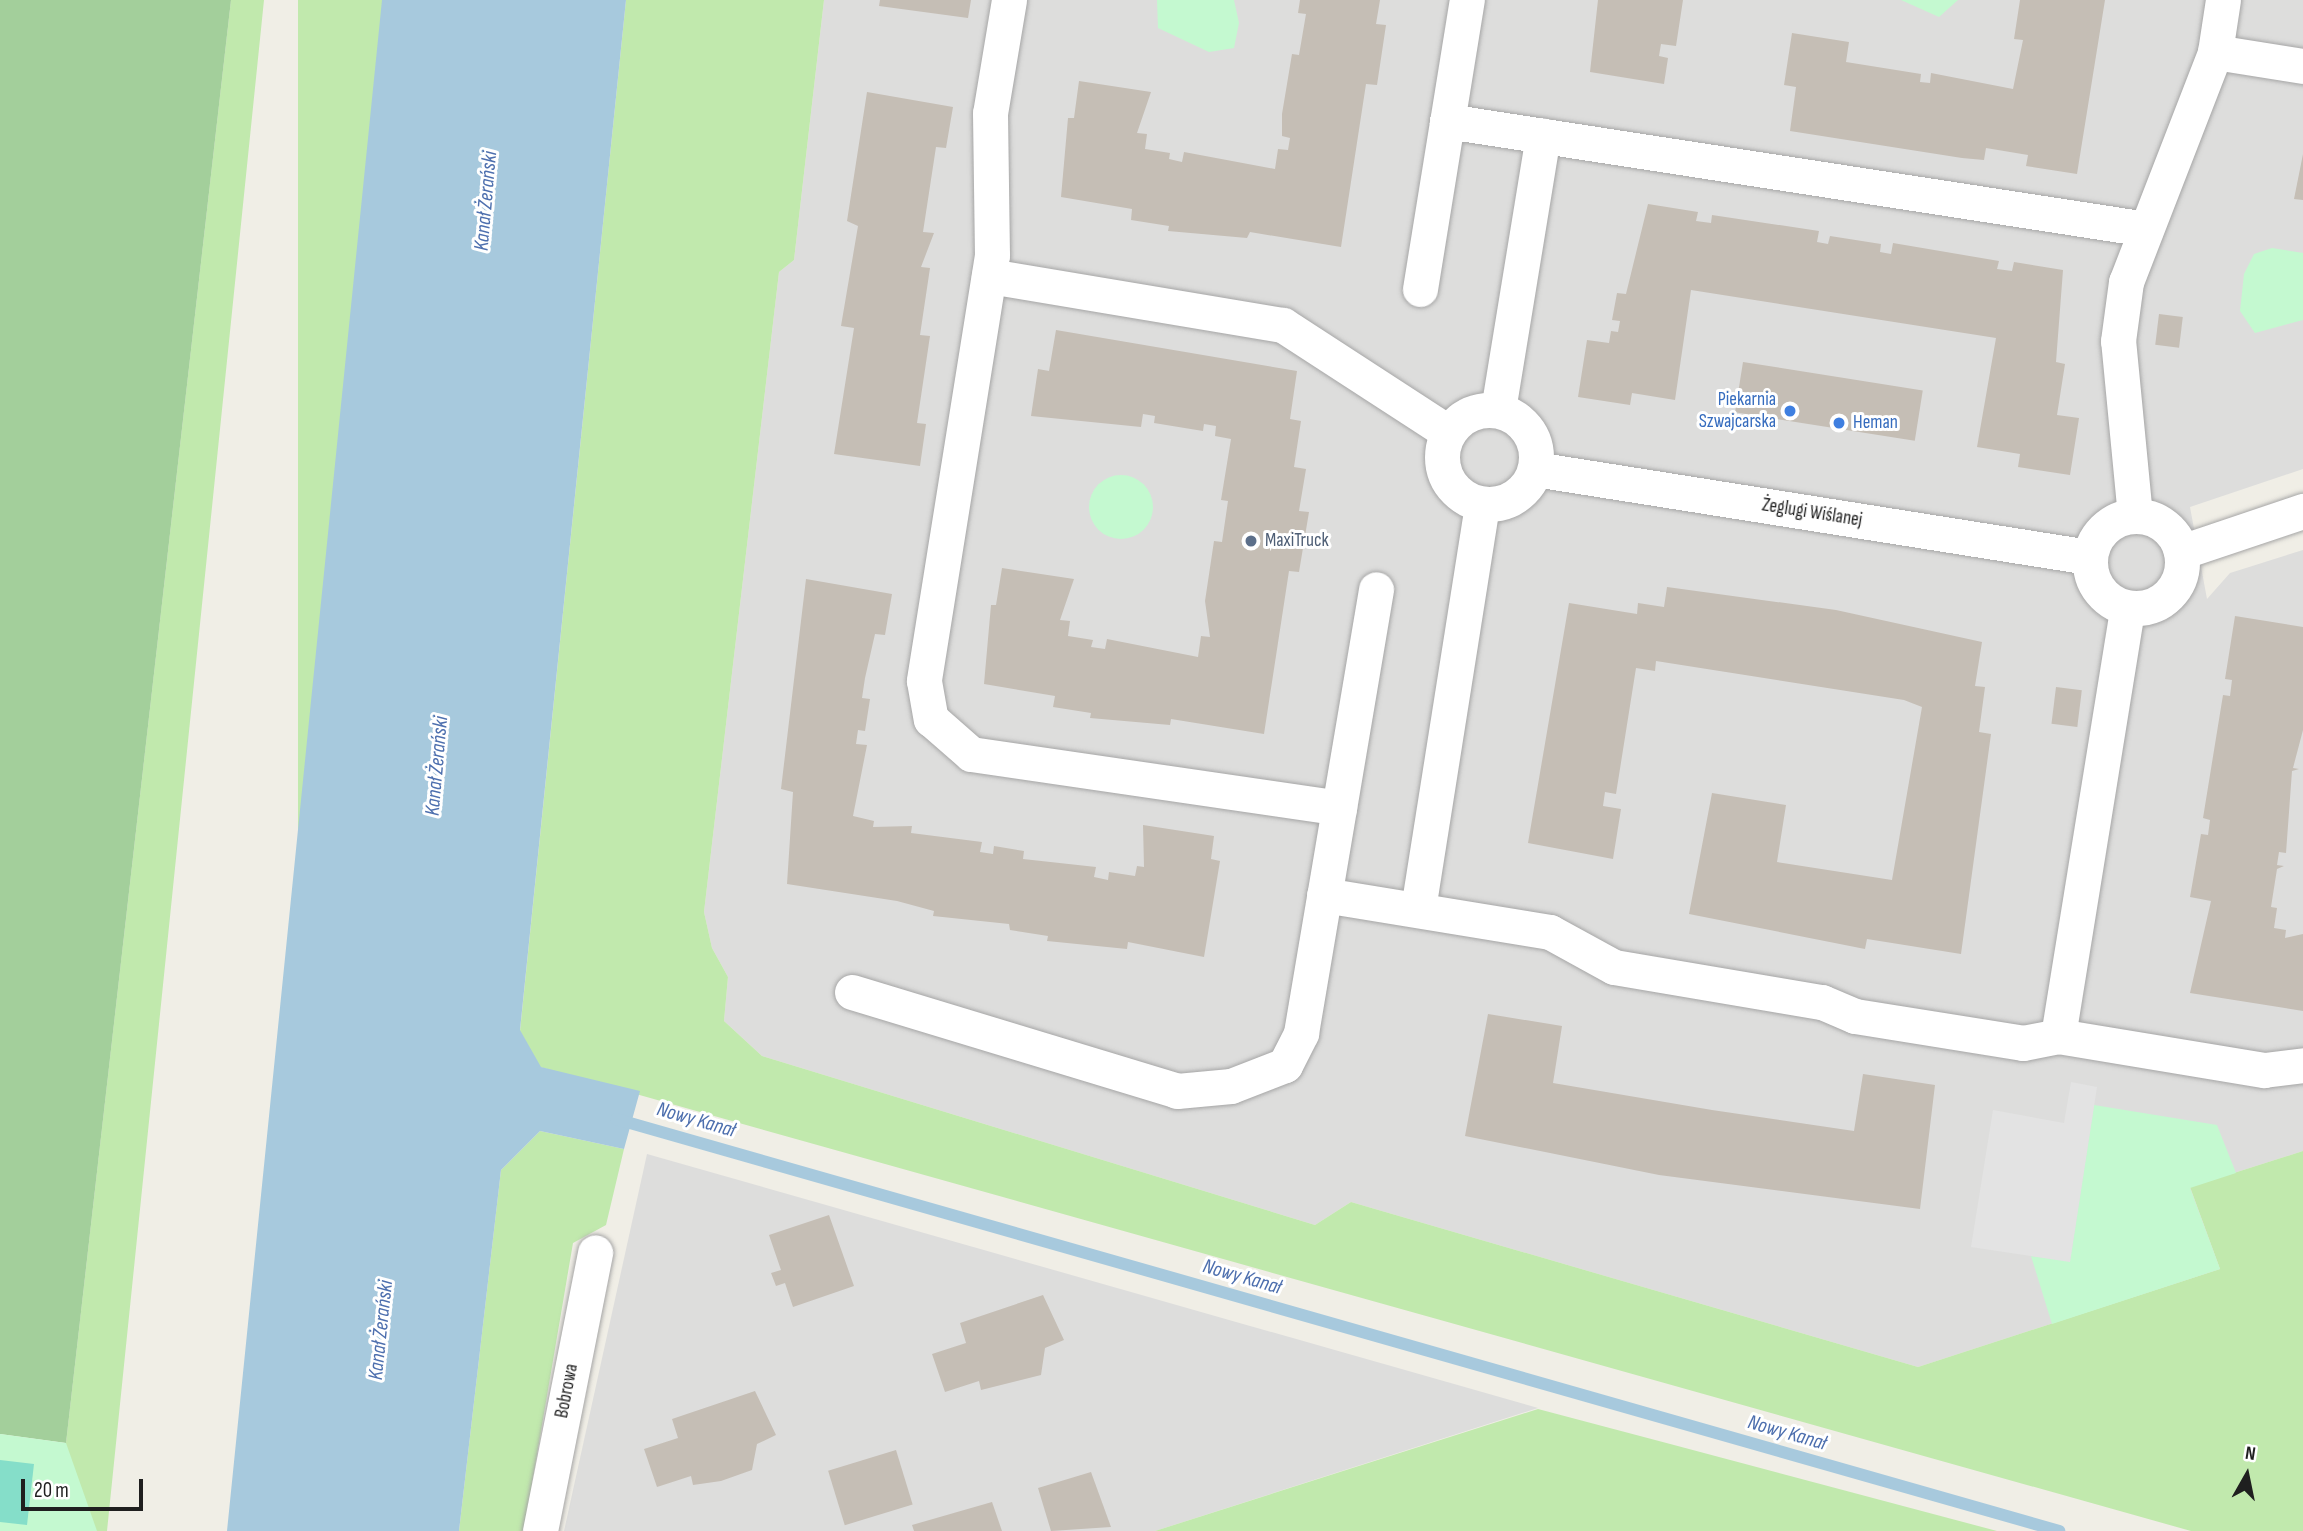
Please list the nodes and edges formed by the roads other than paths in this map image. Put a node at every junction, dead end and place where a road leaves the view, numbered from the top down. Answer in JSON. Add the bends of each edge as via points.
{"nodes":[{"id":1,"x":1009,"y":0,"type":"edge"},
{"id":2,"x":1467,"y":0,"type":"edge"},
{"id":3,"x":2223,"y":0,"type":"edge"},
{"id":4,"x":2215,"y":52,"type":"junction"},
{"id":5,"x":2303,"y":66,"type":"edge"},
{"id":6,"x":1447,"y":121,"type":"junction"},
{"id":7,"x":1543,"y":136,"type":"junction"},
{"id":8,"x":2146,"y":229,"type":"junction"},
{"id":9,"x":989,"y":276,"type":"junction"},
{"id":10,"x":1420,"y":289,"type":"dead end"},
{"id":11,"x":1497,"y":411,"type":"junction"},
{"id":12,"x":1448,"y":432,"type":"junction"},
{"id":13,"x":1535,"y":469,"type":"junction"},
{"id":14,"x":1482,"y":504,"type":"junction"},
{"id":15,"x":2303,"y":512,"type":"edge"},
{"id":16,"x":2135,"y":516,"type":"junction"},
{"id":17,"x":2181,"y":552,"type":"junction"},
{"id":18,"x":2090,"y":557,"type":"junction"},
{"id":19,"x":1376,"y":589,"type":"dead end"},
{"id":20,"x":2127,"y":608,"type":"junction"},
{"id":21,"x":1339,"y":808,"type":"junction"},
{"id":22,"x":1324,"y":895,"type":"junction"},
{"id":23,"x":1418,"y":909,"type":"junction"},
{"id":24,"x":852,"y":992,"type":"dead end"},
{"id":25,"x":2058,"y":1036,"type":"junction"},
{"id":26,"x":2303,"y":1065,"type":"edge"},
{"id":27,"x":595,"y":1252,"type":"dead end"},
{"id":28,"x":540,"y":1531,"type":"edge"}],
"edges":[{"from":1,"to":9,"type":"street","via":[[990,113]]},
{"from":2,"to":6,"type":"street"},
{"from":3,"to":4,"type":"street"},
{"from":4,"to":5,"type":"street"},
{"from":4,"to":8,"type":"street"},
{"from":6,"to":7,"type":"street"},
{"from":6,"to":10,"type":"street"},
{"from":7,"to":8,"type":"street"},
{"from":7,"to":11,"type":"street"},
{"from":8,"to":16,"type":"street","via":[[2126,282],[2118,341]]},
{"from":9,"to":12,"type":"street","via":[[1283,325]]},
{"from":9,"to":21,"type":"street","via":[[924,681],[930,719],[971,754]]},
{"from":11,"to":12,"type":"street","via":[[1470,415]]},
{"from":11,"to":13,"type":"street","via":[[1530,434]]},
{"from":12,"to":14,"type":"street","via":[[1442,468],[1464,498]]},
{"from":13,"to":14,"type":"street","via":[[1522,492],[1503,503]]},
{"from":13,"to":18,"type":"street","name":"Żeglugi Wiślanej"},
{"from":14,"to":23,"type":"street"},
{"from":15,"to":17,"type":"street"},
{"from":16,"to":17,"type":"street","via":[[2164,526]]},
{"from":16,"to":18,"type":"street","via":[[2108,525]]},
{"from":17,"to":20,"type":"street","via":[[2169,594],[2143,608]]},
{"from":18,"to":20,"type":"street","via":[[2100,592]]},
{"from":19,"to":21,"type":"street"},
{"from":20,"to":25,"type":"street"},
{"from":21,"to":22,"type":"street"},
{"from":22,"to":23,"type":"street"},
{"from":22,"to":24,"type":"street","via":[[1296,1052],[1285,1065],[1231,1086],[1177,1091]]},
{"from":23,"to":25,"type":"street","via":[[1550,932],[1614,967],[1822,1002],[1855,1016],[2023,1043]]},
{"from":25,"to":26,"type":"street","via":[[2264,1070]]},
{"from":27,"to":28,"type":"street","name":"Bobrowa"}]}
